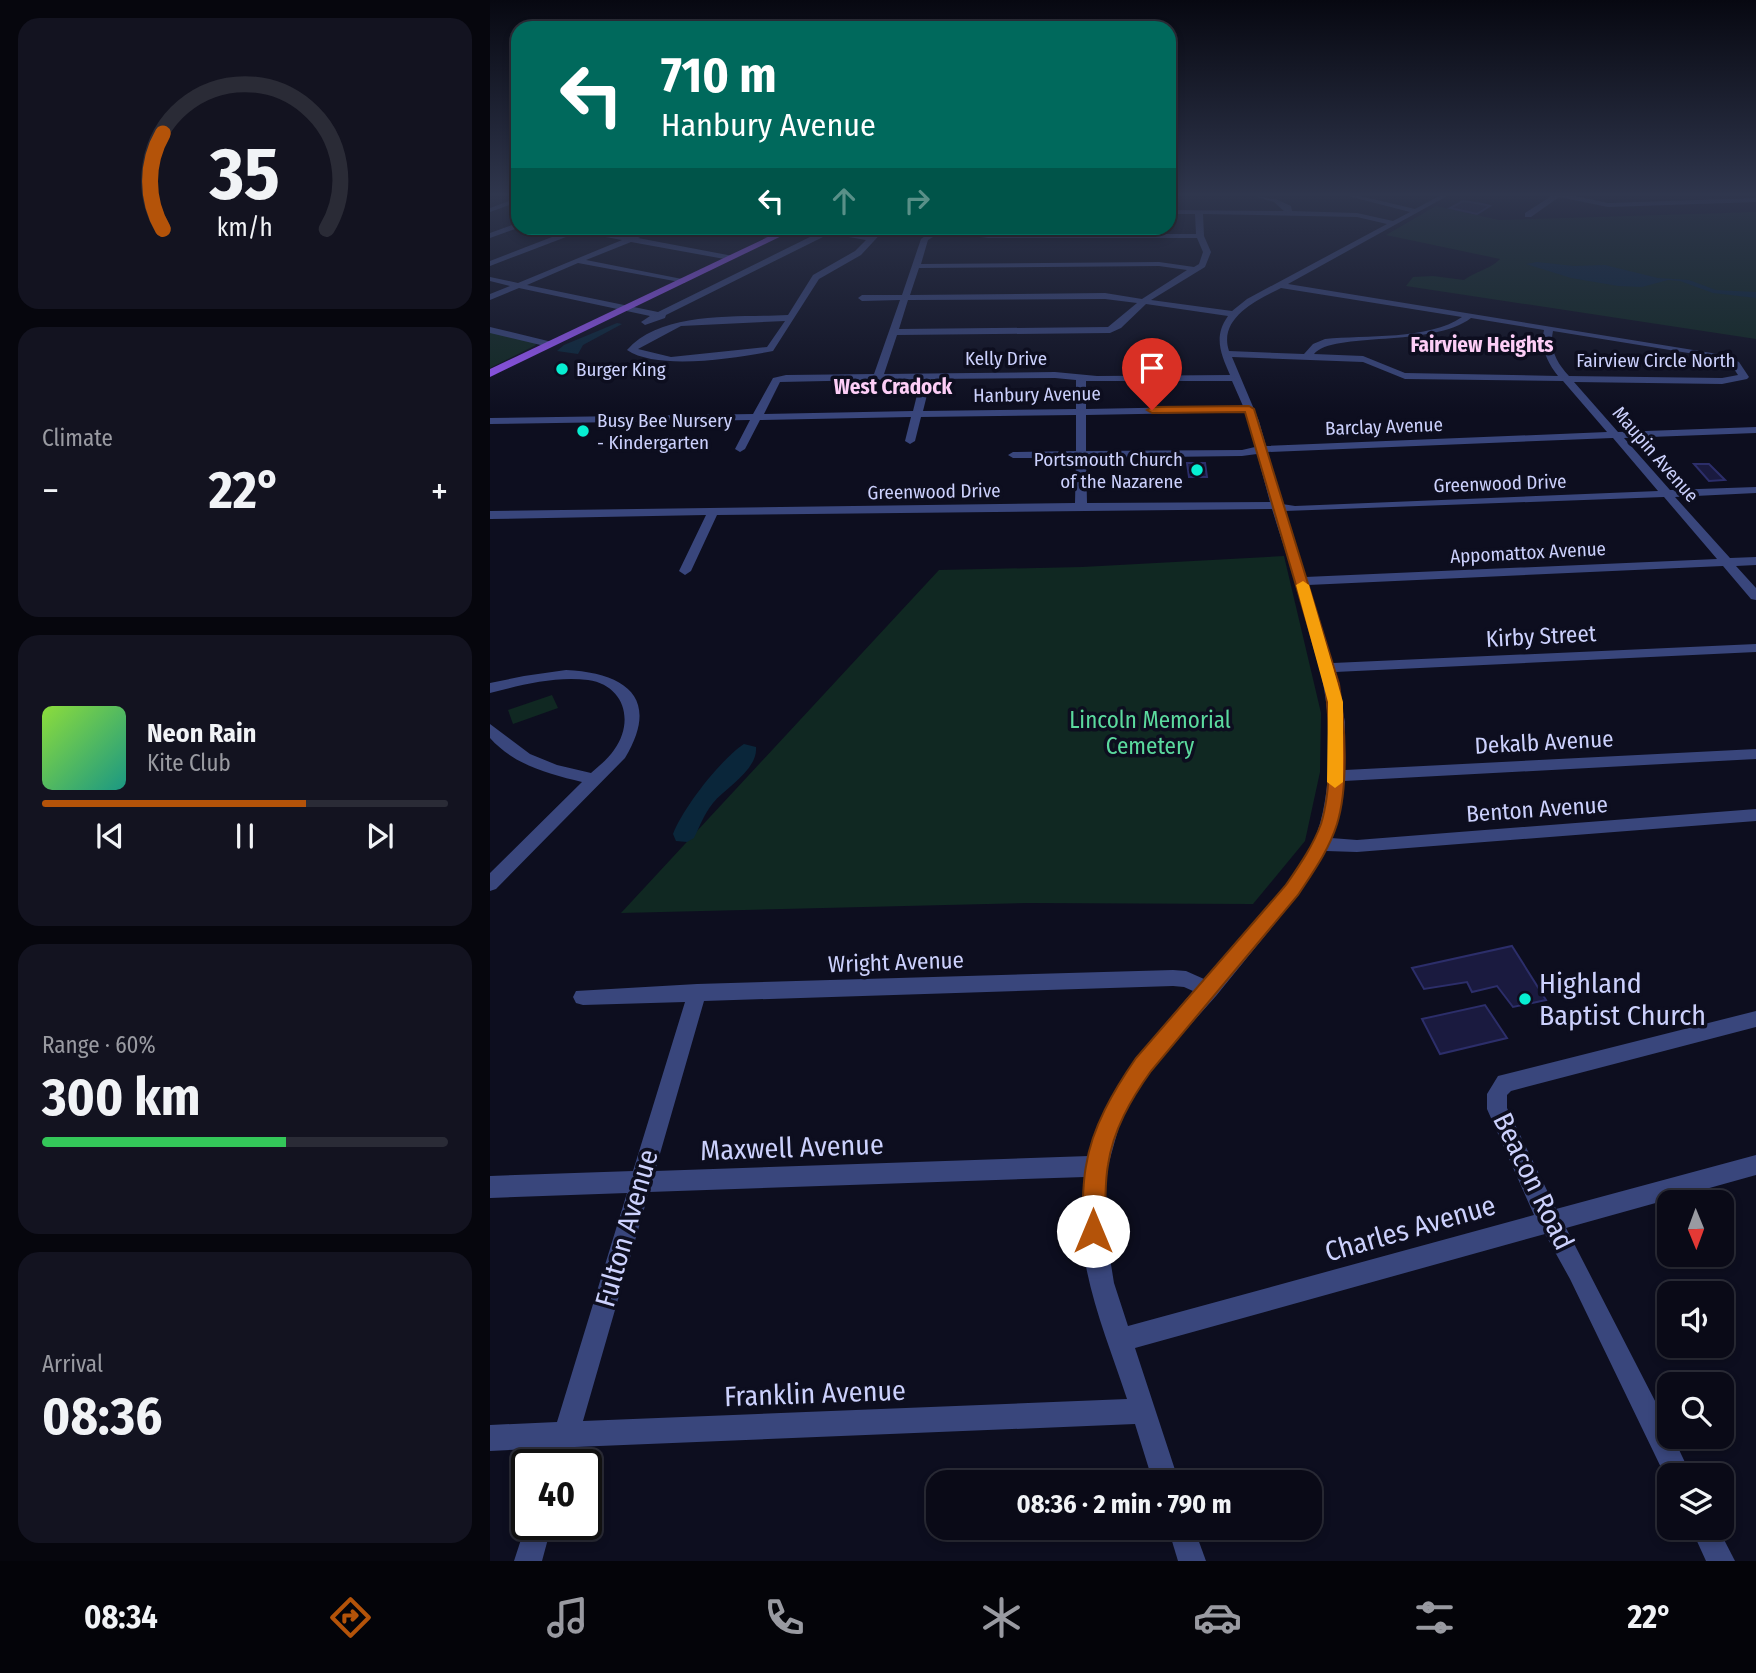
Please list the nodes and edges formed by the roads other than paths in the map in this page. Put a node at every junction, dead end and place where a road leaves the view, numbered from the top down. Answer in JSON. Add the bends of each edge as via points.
{"nodes":[{"id":1,"x":561,"y":268,"type":"edge"},
{"id":2,"x":613,"y":268,"type":"edge"},
{"id":3,"x":709,"y":268,"type":"edge"},
{"id":4,"x":754,"y":268,"type":"edge"},
{"id":5,"x":832,"y":268,"type":"edge"},
{"id":6,"x":916,"y":268,"type":"edge"},
{"id":7,"x":1186,"y":268,"type":"edge"},
{"id":8,"x":1312,"y":268,"type":"edge"},
{"id":9,"x":1194,"y":269,"type":"joint"},
{"id":10,"x":490,"y":279,"type":"edge"},
{"id":11,"x":682,"y":281,"type":"junction"},
{"id":12,"x":520,"y":285,"type":"junction"},
{"id":13,"x":1280,"y":285,"type":"junction"},
{"id":14,"x":490,"y":287,"type":"edge"},
{"id":15,"x":506,"y":291,"type":"junction"},
{"id":16,"x":490,"y":297,"type":"edge"},
{"id":17,"x":906,"y":297,"type":"junction"},
{"id":18,"x":862,"y":298,"type":"dead end"},
{"id":19,"x":1146,"y":301,"type":"junction"},
{"id":20,"x":625,"y":308,"type":"junction"},
{"id":21,"x":611,"y":314,"type":"junction"},
{"id":22,"x":1232,"y":314,"type":"junction"},
{"id":23,"x":658,"y":315,"type":"junction"},
{"id":24,"x":1468,"y":317,"type":"junction"},
{"id":25,"x":790,"y":318,"type":"junction"},
{"id":26,"x":645,"y":321,"type":"junction"},
{"id":27,"x":685,"y":322,"type":"junction"},
{"id":28,"x":669,"y":327,"type":"junction"},
{"id":29,"x":1549,"y":329,"type":"junction"},
{"id":30,"x":490,"y":330,"type":"edge"},
{"id":31,"x":894,"y":332,"type":"junction"},
{"id":32,"x":549,"y":344,"type":"junction"},
{"id":33,"x":1226,"y":354,"type":"junction"},
{"id":34,"x":1307,"y":357,"type":"junction"},
{"id":35,"x":490,"y":373,"type":"edge"},
{"id":36,"x":927,"y":376,"type":"junction"},
{"id":37,"x":878,"y":377,"type":"junction"},
{"id":38,"x":1565,"y":377,"type":"junction"},
{"id":39,"x":1081,"y":378,"type":"junction"},
{"id":40,"x":1237,"y":378,"type":"junction"},
{"id":41,"x":1249,"y":409,"type":"junction"},
{"id":42,"x":1079,"y":411,"type":"junction"},
{"id":43,"x":917,"y":414,"type":"junction"},
{"id":44,"x":759,"y":416,"type":"junction"},
{"id":45,"x":490,"y":421,"type":"edge"},
{"id":46,"x":1756,"y":430,"type":"edge"},
{"id":47,"x":1617,"y":435,"type":"junction"},
{"id":48,"x":910,"y":441,"type":"dead end"},
{"id":49,"x":740,"y":449,"type":"dead end"},
{"id":50,"x":1261,"y":450,"type":"junction"},
{"id":51,"x":1013,"y":455,"type":"dead end"},
{"id":52,"x":1082,"y":455,"type":"junction"},
{"id":53,"x":1756,"y":490,"type":"edge"},
{"id":54,"x":1668,"y":493,"type":"junction"},
{"id":55,"x":1081,"y":506,"type":"junction"},
{"id":56,"x":1278,"y":507,"type":"junction"},
{"id":57,"x":713,"y":512,"type":"junction"},
{"id":58,"x":490,"y":516,"type":"edge"},
{"id":59,"x":1756,"y":561,"type":"edge"},
{"id":60,"x":1727,"y":562,"type":"junction"},
{"id":61,"x":685,"y":571,"type":"dead end"},
{"id":62,"x":1301,"y":581,"type":"junction"},
{"id":63,"x":1756,"y":596,"type":"edge"},
{"id":64,"x":1756,"y":648,"type":"edge"},
{"id":65,"x":1328,"y":668,"type":"junction"},
{"id":66,"x":490,"y":688,"type":"edge"},
{"id":67,"x":490,"y":729,"type":"edge"},
{"id":68,"x":1756,"y":754,"type":"edge"},
{"id":69,"x":1335,"y":776,"type":"junction"},
{"id":70,"x":596,"y":780,"type":"junction"},
{"id":71,"x":1756,"y":815,"type":"edge"},
{"id":72,"x":1321,"y":844,"type":"junction"},
{"id":73,"x":490,"y":884,"type":"edge"},
{"id":74,"x":1209,"y":990,"type":"junction"},
{"id":75,"x":697,"y":992,"type":"junction"},
{"id":76,"x":583,"y":997,"type":"dead end"},
{"id":77,"x":1756,"y":1019,"type":"edge"},
{"id":78,"x":1756,"y":1165,"type":"edge"},
{"id":79,"x":1097,"y":1166,"type":"junction"},
{"id":80,"x":640,"y":1182,"type":"junction"},
{"id":81,"x":490,"y":1187,"type":"edge"},
{"id":82,"x":1549,"y":1220,"type":"junction"},
{"id":83,"x":1120,"y":1340,"type":"junction"},
{"id":84,"x":1143,"y":1410,"type":"junction"},
{"id":85,"x":566,"y":1435,"type":"junction"},
{"id":86,"x":490,"y":1438,"type":"edge"},
{"id":87,"x":562,"y":1449,"type":"edge"},
{"id":88,"x":1672,"y":1463,"type":"edge"},
{"id":89,"x":1163,"y":1470,"type":"edge"},
{"id":90,"x":534,"y":1540,"type":"edge"},
{"id":91,"x":1185,"y":1540,"type":"edge"},
{"id":92,"x":1710,"y":1540,"type":"edge"},
{"id":93,"x":528,"y":1561,"type":"edge"},
{"id":94,"x":1192,"y":1561,"type":"edge"},
{"id":95,"x":1721,"y":1561,"type":"edge"}],
"edges":[{"from":1,"to":12,"type":"street"},
{"from":2,"to":11,"type":"street"},
{"from":3,"to":11,"type":"main road"},
{"from":4,"to":23,"type":"street"},
{"from":5,"to":25,"type":"street","via":[[816,277]]},
{"from":6,"to":17,"type":"street"},
{"from":7,"to":9,"type":"street"},
{"from":8,"to":13,"type":"street"},
{"from":9,"to":19,"type":"street"},
{"from":10,"to":12,"type":"street"},
{"from":11,"to":20,"type":"main road"},
{"from":12,"to":15,"type":"street"},
{"from":12,"to":20,"type":"street"},
{"from":13,"to":22,"type":"street"},
{"from":13,"to":24,"type":"street"},
{"from":14,"to":15,"type":"street"},
{"from":15,"to":16,"type":"street"},
{"from":15,"to":21,"type":"street"},
{"from":17,"to":18,"type":"street"},
{"from":17,"to":19,"type":"street","via":[[1105,296]]},
{"from":17,"to":31,"type":"street"},
{"from":19,"to":22,"type":"street"},
{"from":19,"to":31,"type":"street","via":[[1110,330]]},
{"from":20,"to":21,"type":"main road"},
{"from":20,"to":23,"type":"street"},
{"from":21,"to":26,"type":"street"},
{"from":21,"to":32,"type":"main road"},
{"from":22,"to":33,"type":"street","via":[[1223,338]]},
{"from":23,"to":26,"type":"street"},
{"from":23,"to":27,"type":"street"},
{"from":24,"to":29,"type":"street"},
{"from":24,"to":34,"type":"street","via":[[1427,332],[1325,342]]},
{"from":25,"to":27,"type":"street"},
{"from":25,"to":28,"type":"street","via":[[774,346],[763,352],[671,360],[632,350]]},
{"from":26,"to":28,"type":"street"},
{"from":27,"to":28,"type":"street"},
{"from":29,"to":38,"type":"street","name":"Maupin Avenue","via":[[1547,350]]},
{"from":29,"to":38,"type":"street","name":"Fairview Circle North","via":[[1710,354],[1726,358],[1744,377],[1733,381]]},
{"from":30,"to":32,"type":"street"},
{"from":31,"to":37,"type":"street"},
{"from":32,"to":35,"type":"main road"},
{"from":33,"to":34,"type":"street","name":"Fairview Circle North"},
{"from":33,"to":40,"type":"street"},
{"from":34,"to":38,"type":"street","name":"Fairview Circle North","via":[[1372,360],[1405,376]]},
{"from":36,"to":37,"type":"street","name":"Kelly Drive"},
{"from":36,"to":39,"type":"street","name":"Kelly Drive"},
{"from":36,"to":43,"type":"street"},
{"from":37,"to":44,"type":"street","name":"Kelly Drive","via":[[776,380]]},
{"from":38,"to":47,"type":"street","name":"Maupin Avenue"},
{"from":39,"to":40,"type":"street","name":"Kelly Drive"},
{"from":39,"to":42,"type":"street"},
{"from":40,"to":41,"type":"street"},
{"from":41,"to":42,"type":"street","name":"Hanbury Avenue"},
{"from":41,"to":50,"type":"street"},
{"from":42,"to":43,"type":"street","name":"Hanbury Avenue"},
{"from":42,"to":52,"type":"street"},
{"from":43,"to":44,"type":"street","name":"Hanbury Avenue"},
{"from":43,"to":48,"type":"street"},
{"from":44,"to":45,"type":"street","name":"Hanbury Avenue"},
{"from":44,"to":49,"type":"street"},
{"from":46,"to":47,"type":"street","name":"Barclay Avenue"},
{"from":47,"to":50,"type":"street","name":"Barclay Avenue"},
{"from":47,"to":54,"type":"street","name":"Maupin Avenue"},
{"from":50,"to":52,"type":"street","name":"Barclay Avenue"},
{"from":50,"to":56,"type":"street"},
{"from":51,"to":52,"type":"street","name":"Barclay Avenue"},
{"from":52,"to":55,"type":"street"},
{"from":53,"to":54,"type":"street","name":"Greenwood Drive"},
{"from":54,"to":56,"type":"street","name":"Greenwood Drive"},
{"from":54,"to":60,"type":"street","name":"Maupin Avenue"},
{"from":55,"to":56,"type":"street","name":"Greenwood Drive"},
{"from":55,"to":57,"type":"street","name":"Greenwood Drive"},
{"from":56,"to":62,"type":"street"},
{"from":57,"to":58,"type":"street","name":"Greenwood Drive"},
{"from":57,"to":61,"type":"street"},
{"from":59,"to":60,"type":"street","name":"Appomattox Avenue"},
{"from":60,"to":62,"type":"street","name":"Appomattox Avenue"},
{"from":60,"to":63,"type":"street","name":"Maupin Avenue"},
{"from":62,"to":65,"type":"street"},
{"from":64,"to":65,"type":"street","name":"Kirby Street"},
{"from":65,"to":69,"type":"street","via":[[1336,702]]},
{"from":66,"to":70,"type":"street","via":[[575,675],[610,683],[624,692],[635,719],[631,736]]},
{"from":67,"to":70,"type":"street","via":[[522,758]]},
{"from":68,"to":69,"type":"street","name":"Dekalb Avenue"},
{"from":69,"to":72,"type":"street","via":[[1329,823]]},
{"from":70,"to":73,"type":"street"},
{"from":71,"to":72,"type":"street","name":"Benton Avenue","via":[[1357,846]]},
{"from":72,"to":74,"type":"street","via":[[1292,890]]},
{"from":74,"to":75,"type":"street","name":"Wright Avenue","via":[[1172,978]]},
{"from":74,"to":79,"type":"street","via":[[1143,1064],[1123,1094]]},
{"from":75,"to":76,"type":"street","name":"Wright Avenue"},
{"from":75,"to":80,"type":"street","name":"Fulton Avenue"},
{"from":77,"to":82,"type":"street","name":"Beacon Road","via":[[1505,1083],[1497,1090],[1497,1109]]},
{"from":78,"to":82,"type":"street","name":"Charles Avenue"},
{"from":79,"to":80,"type":"street","name":"Maxwell Avenue"},
{"from":79,"to":83,"type":"street","via":[[1092,1214],[1095,1248]]},
{"from":80,"to":81,"type":"street","name":"Maxwell Avenue"},
{"from":80,"to":85,"type":"street","name":"Fulton Avenue"},
{"from":82,"to":83,"type":"street","name":"Charles Avenue"},
{"from":82,"to":88,"type":"street","name":"Beacon Road"},
{"from":83,"to":84,"type":"street"},
{"from":84,"to":85,"type":"street","name":"Franklin Avenue"},
{"from":84,"to":89,"type":"street"},
{"from":85,"to":86,"type":"street","name":"Franklin Avenue"},
{"from":85,"to":87,"type":"street","name":"Fulton Avenue"},
{"from":90,"to":93,"type":"street"},
{"from":91,"to":94,"type":"street"},
{"from":92,"to":95,"type":"street"}]}
